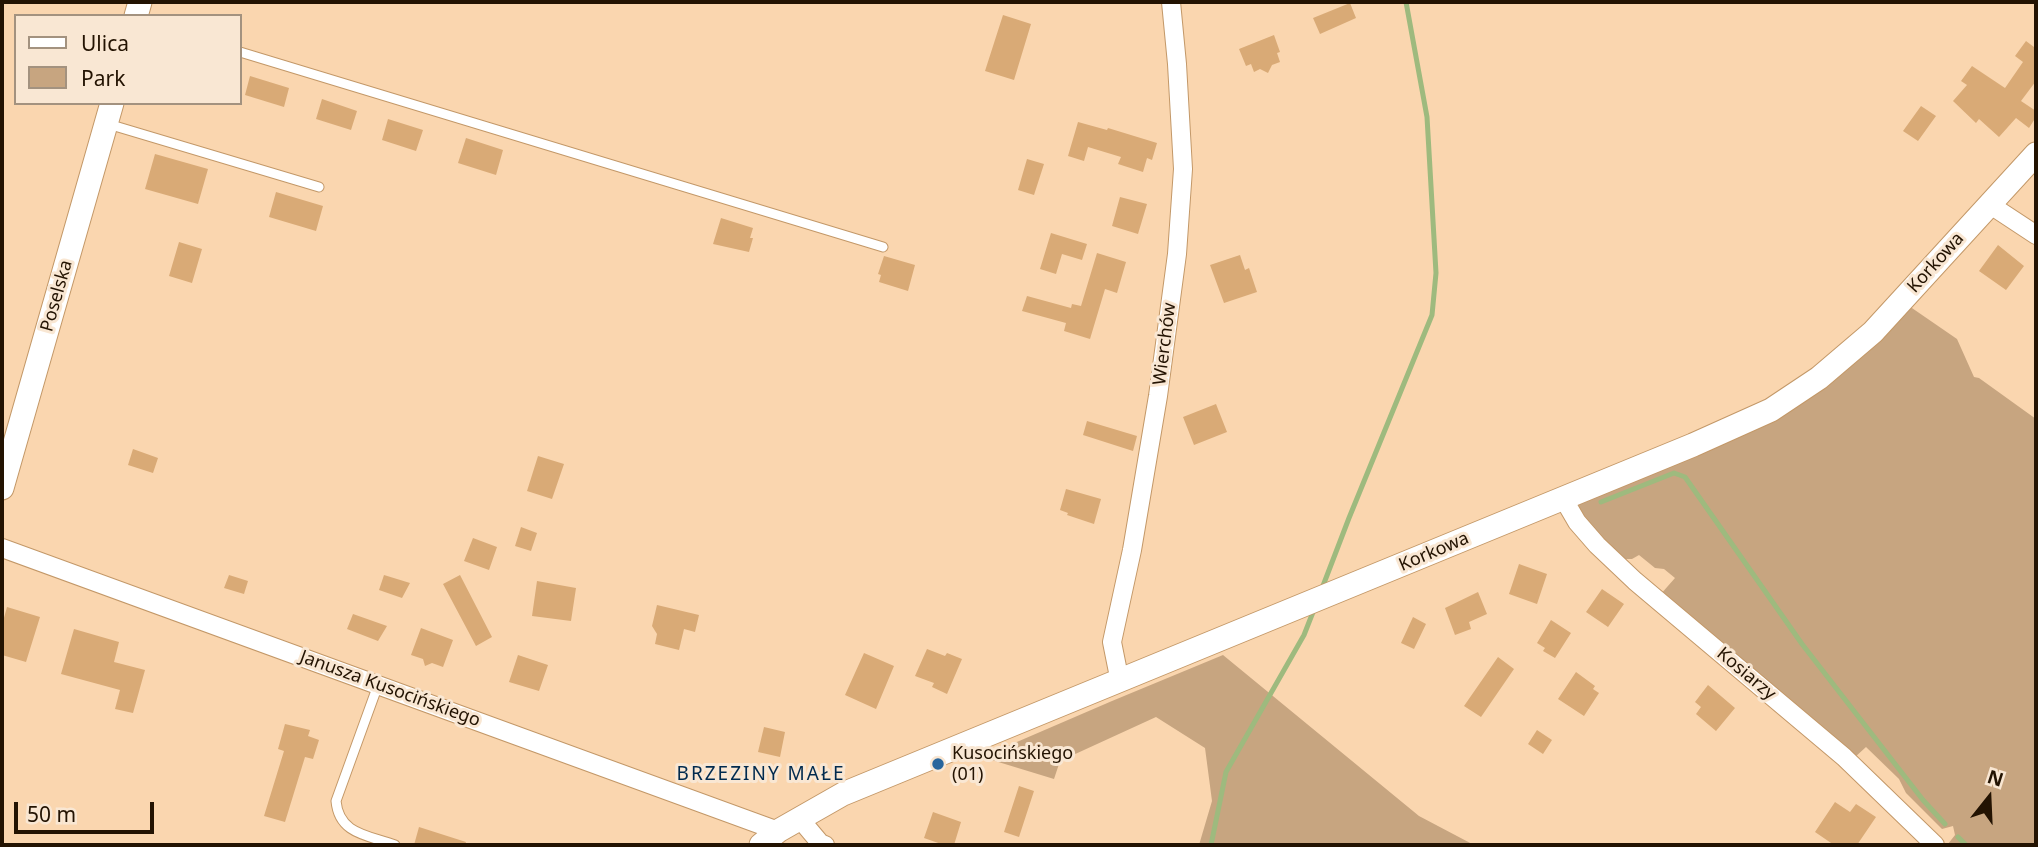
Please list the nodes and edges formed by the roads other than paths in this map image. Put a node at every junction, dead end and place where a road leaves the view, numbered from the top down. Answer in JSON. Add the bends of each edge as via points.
{"nodes":[{"id":1,"x":1171,"y":2,"type":"edge"},
{"id":2,"x":242,"y":53,"type":"edge"},
{"id":3,"x":109,"y":113,"type":"edge"},
{"id":4,"x":2036,"y":154,"type":"edge"},
{"id":5,"x":319,"y":187,"type":"dead end"},
{"id":6,"x":1989,"y":204,"type":"junction"},
{"id":7,"x":2036,"y":235,"type":"edge"},
{"id":8,"x":883,"y":247,"type":"dead end"},
{"id":9,"x":2,"y":488,"type":"edge"},
{"id":10,"x":1563,"y":498,"type":"junction"},
{"id":11,"x":2,"y":548,"type":"edge"},
{"id":12,"x":1120,"y":682,"type":"junction"},
{"id":13,"x":378,"y":685,"type":"junction"},
{"id":14,"x":800,"y":819,"type":"junction"},
{"id":15,"x":769,"y":838,"type":"edge"},
{"id":16,"x":394,"y":845,"type":"edge"},
{"id":17,"x":825,"y":845,"type":"edge"},
{"id":18,"x":1936,"y":845,"type":"edge"}],
"edges":[{"from":1,"to":12,"type":"street","name":"Wierchów","via":[[1183,169],[1177,254],[1158,396],[1112,642]]},
{"from":2,"to":8,"type":"lane"},
{"from":3,"to":5,"type":"lane"},
{"from":3,"to":9,"type":"street","name":"Poselska"},
{"from":4,"to":6,"type":"street","name":"Korkowa"},
{"from":6,"to":7,"type":"street"},
{"from":6,"to":10,"type":"street","name":"Korkowa","via":[[1873,332],[1819,378],[1771,410]]},
{"from":10,"to":12,"type":"street","name":"Korkowa"},
{"from":10,"to":18,"type":"street","name":"Kosiarzy","via":[[1577,522],[1635,581],[1844,757]]},
{"from":11,"to":13,"type":"street","name":"Janusza Kusocińskiego"},
{"from":12,"to":14,"type":"street","name":"Korkowa","via":[[843,794]]},
{"from":13,"to":15,"type":"street","name":"Janusza Kusocińskiego"},
{"from":13,"to":16,"type":"lane","via":[[336,801],[337,815],[347,828]]},
{"from":14,"to":15,"type":"street","name":"Korkowa"},
{"from":14,"to":17,"type":"street"}]}
